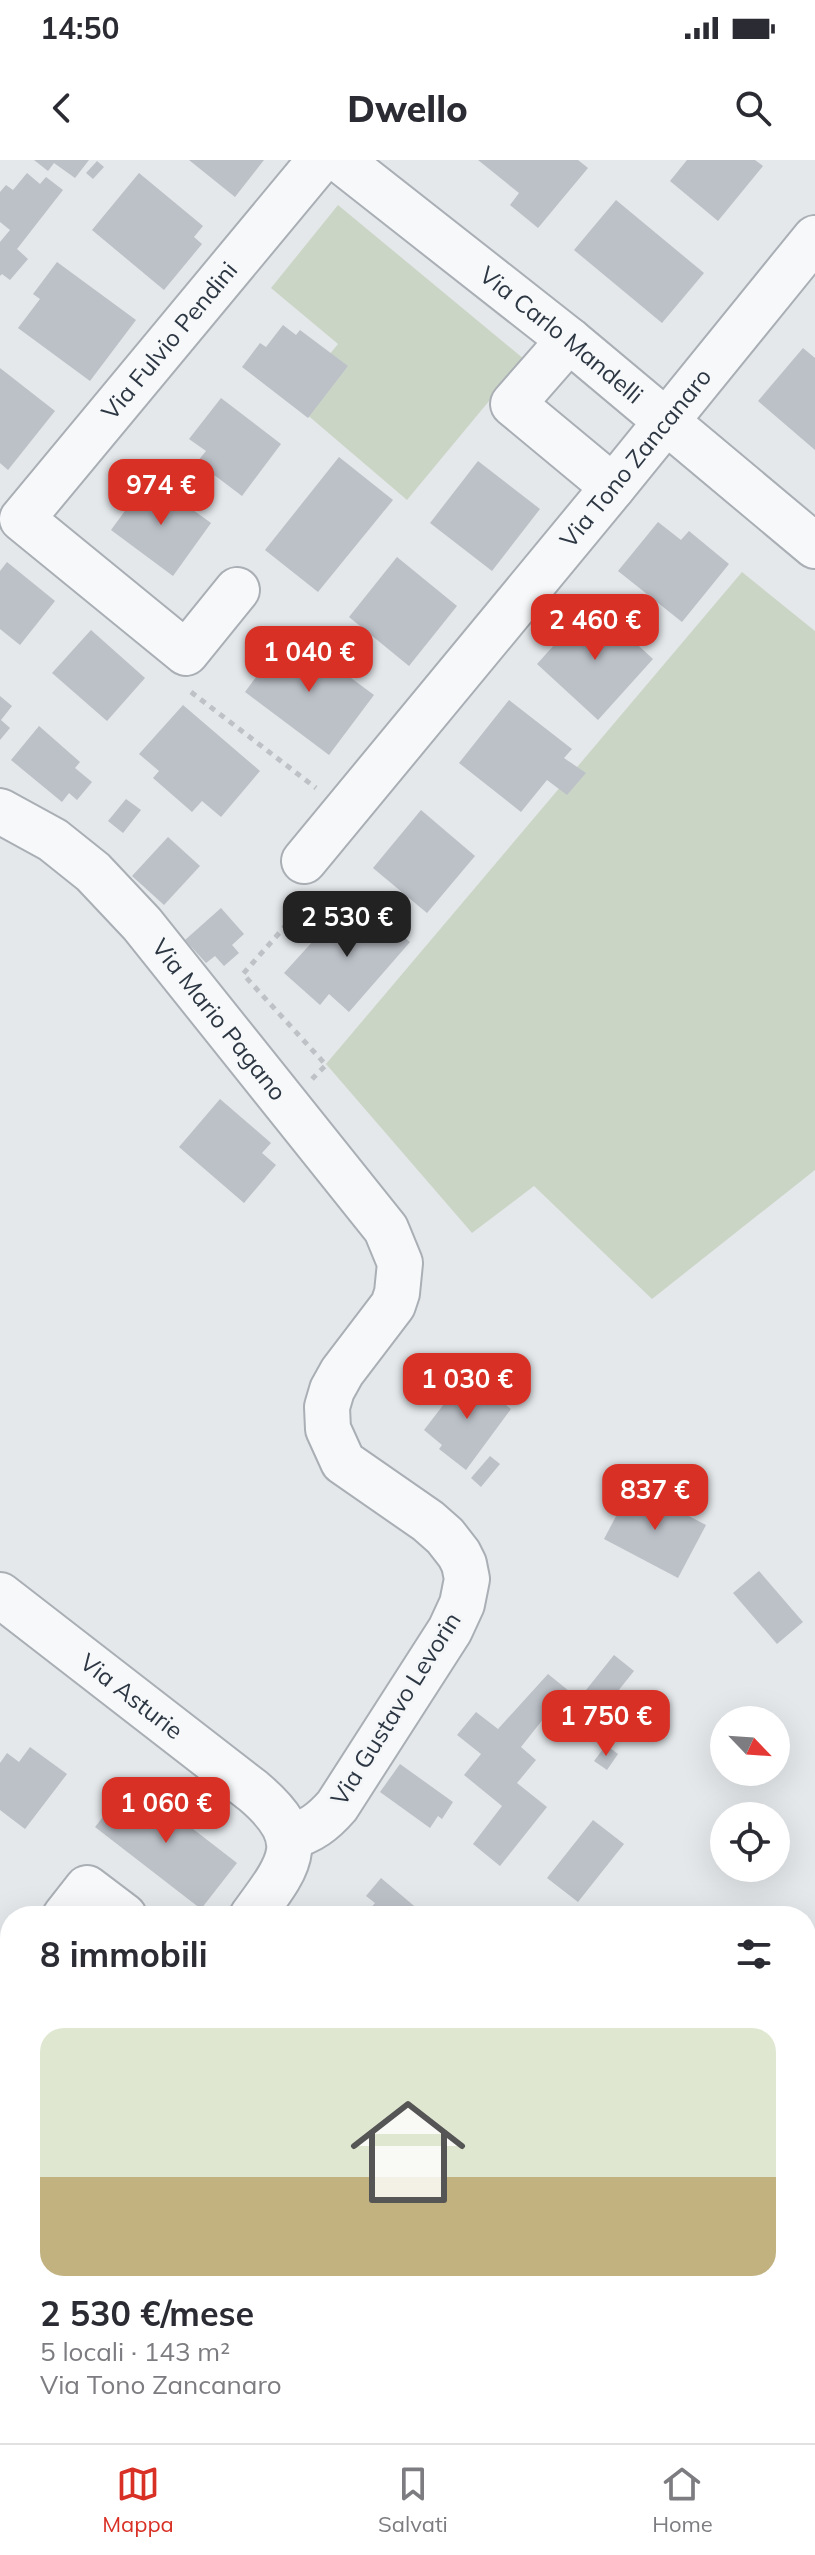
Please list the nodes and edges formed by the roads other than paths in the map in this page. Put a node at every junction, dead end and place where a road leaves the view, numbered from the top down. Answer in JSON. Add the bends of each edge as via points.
{"nodes":[{"id":1,"x":320,"y":160,"type":"edge"},
{"id":2,"x":340,"y":160,"type":"edge"},
{"id":3,"x":815,"y":238,"type":"edge"},
{"id":4,"x":569,"y":340,"type":"junction"},
{"id":5,"x":667,"y":421,"type":"junction"},
{"id":6,"x":613,"y":487,"type":"junction"},
{"id":7,"x":815,"y":546,"type":"edge"},
{"id":8,"x":237,"y":590,"type":"dead end"},
{"id":9,"x":0,"y":811,"type":"edge"},
{"id":10,"x":311,"y":876,"type":"road end"},
{"id":11,"x":400,"y":1263,"type":"joint"},
{"id":12,"x":0,"y":1595,"type":"edge"},
{"id":13,"x":290,"y":1837,"type":"junction"},
{"id":14,"x":73,"y":1906,"type":"edge"},
{"id":15,"x":111,"y":1906,"type":"edge"},
{"id":16,"x":259,"y":1906,"type":"edge"}],
"edges":[{"from":1,"to":8,"type":"street","name":"Via Fulvio Pendini","via":[[22,519],[186,653]]},
{"from":2,"to":4,"type":"street","name":"Via Carlo Mandelli"},
{"from":3,"to":5,"type":"street","name":"Via Tono Zancanaro"},
{"from":4,"to":5,"type":"street","name":"Via Carlo Mandelli"},
{"from":4,"to":6,"type":"street","via":[[513,404]]},
{"from":5,"to":6,"type":"street","name":"Via Tono Zancanaro"},
{"from":5,"to":7,"type":"street","name":"Via Carlo Mandelli"},
{"from":6,"to":10,"type":"street","name":"Via Tono Zancanaro","via":[[345,811]]},
{"from":9,"to":11,"type":"street","name":"Via Mario Pagano","via":[[53,840],[93,872],[142,924],[372,1209]]},
{"from":11,"to":13,"type":"street","name":"Via Gustavo Levorin","via":[[393,1305],[332,1390],[328,1429],[343,1462],[445,1536],[464,1564],[467,1579],[462,1604],[435,1656],[337,1806],[323,1821]]},
{"from":12,"to":13,"type":"street","name":"Via Asturie","via":[[262,1798]]},
{"from":13,"to":16,"type":"street","via":[[287,1861]]},
{"from":14,"to":15,"type":"street","via":[[87,1888]]}]}
